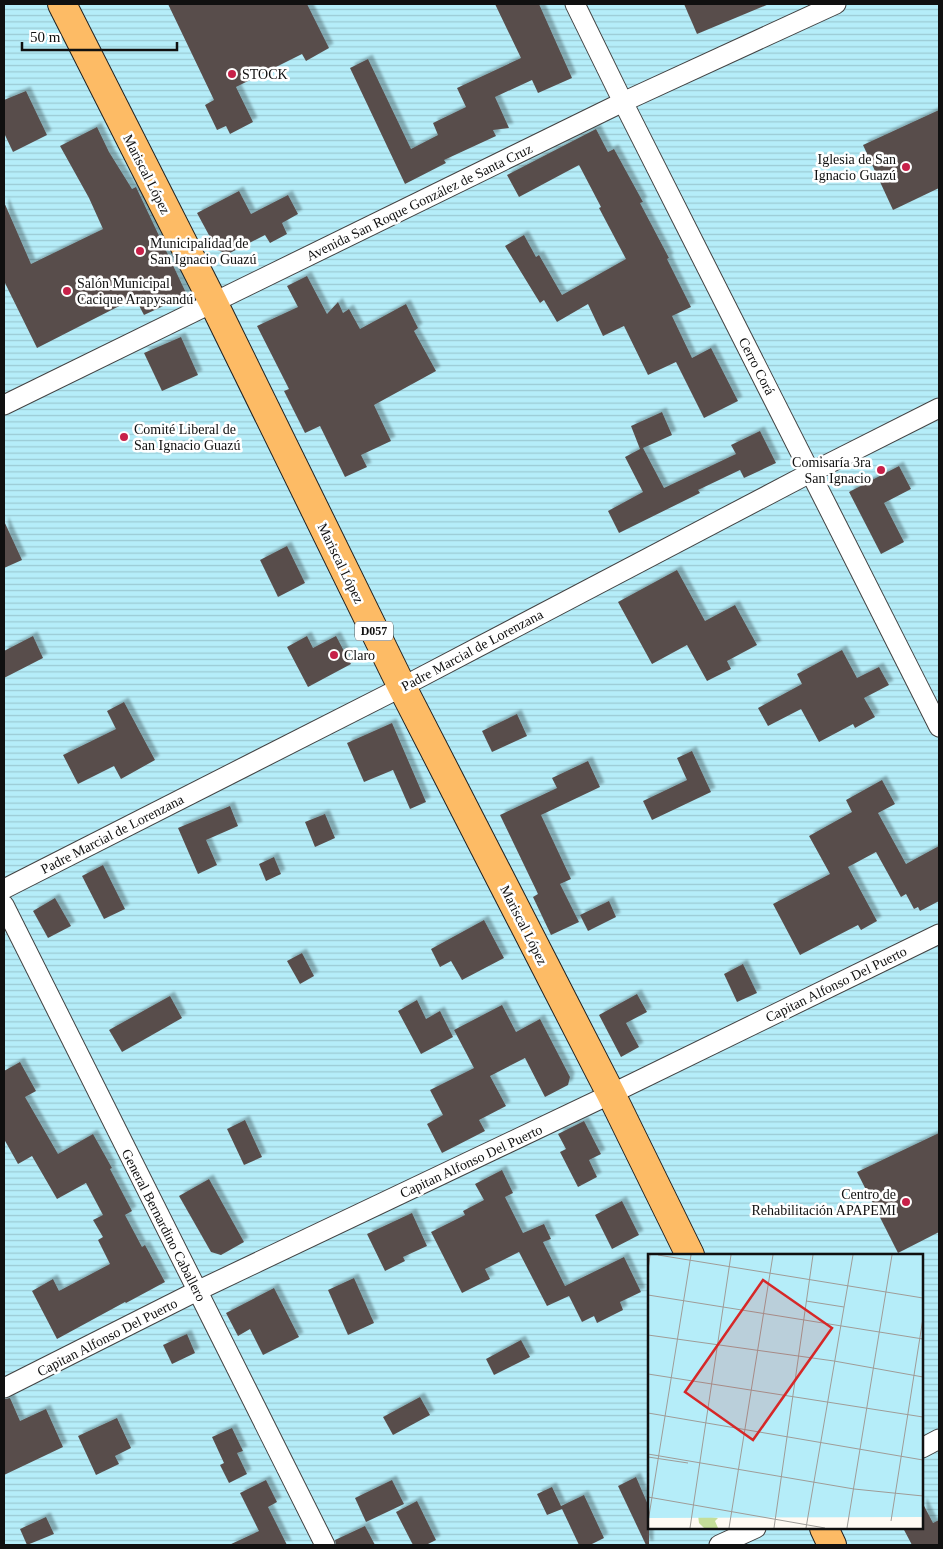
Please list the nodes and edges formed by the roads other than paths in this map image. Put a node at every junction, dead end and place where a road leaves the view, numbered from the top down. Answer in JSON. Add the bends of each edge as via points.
{"nodes":[{"id":1,"x":62,"y":4,"type":"edge"},
{"id":2,"x":575,"y":4,"type":"edge"},
{"id":3,"x":836,"y":4,"type":"edge"},
{"id":4,"x":623,"y":102,"type":"junction"},
{"id":5,"x":213,"y":302,"type":"junction"},
{"id":6,"x":4,"y":405,"type":"edge"},
{"id":7,"x":939,"y":408,"type":"edge"},
{"id":8,"x":810,"y":473,"type":"junction"},
{"id":9,"x":402,"y":687,"type":"junction"},
{"id":10,"x":939,"y":727,"type":"edge"},
{"id":11,"x":4,"y":889,"type":"edge"},
{"id":12,"x":4,"y":904,"type":"edge"},
{"id":13,"x":939,"y":934,"type":"edge"},
{"id":14,"x":611,"y":1094,"type":"junction"},
{"id":15,"x":690,"y":1254,"type":"edge"},
{"id":16,"x":197,"y":1291,"type":"junction"},
{"id":17,"x":4,"y":1388,"type":"edge"},
{"id":18,"x":939,"y":1440,"type":"edge"},
{"id":19,"x":923,"y":1448,"type":"edge"},
{"id":20,"x":754,"y":1529,"type":"edge"},
{"id":21,"x":824,"y":1529,"type":"edge"},
{"id":22,"x":325,"y":1545,"type":"edge"},
{"id":23,"x":719,"y":1545,"type":"edge"},
{"id":24,"x":832,"y":1545,"type":"edge"}],
"edges":[{"from":1,"to":5,"type":"main road","name":"Mariscal López","number":"D057"},
{"from":2,"to":4,"type":"street","name":"Cerro Corá"},
{"from":3,"to":4,"type":"street","name":"Avenida San Roque González de Santa Cruz"},
{"from":4,"to":5,"type":"street","name":"Avenida San Roque González de Santa Cruz"},
{"from":4,"to":8,"type":"street","name":"Cerro Corá"},
{"from":5,"to":6,"type":"street","name":"Avenida San Roque González de Santa Cruz"},
{"from":5,"to":9,"type":"main road","name":"Mariscal López","number":"D057"},
{"from":7,"to":8,"type":"street","name":"Padre Marcial de Lorenzana"},
{"from":8,"to":9,"type":"street","name":"Padre Marcial de Lorenzana"},
{"from":8,"to":10,"type":"street","name":"Cerro Corá"},
{"from":9,"to":11,"type":"street","name":"Padre Marcial de Lorenzana"},
{"from":9,"to":14,"type":"main road","name":"Mariscal López","number":"D057"},
{"from":12,"to":16,"type":"street","name":"General Bernardino Caballero"},
{"from":13,"to":14,"type":"street","name":"Capitan Alfonso Del Puerto"},
{"from":14,"to":15,"type":"main road","name":"Mariscal López","number":"D057"},
{"from":14,"to":16,"type":"street","name":"Capitan Alfonso Del Puerto"},
{"from":16,"to":17,"type":"street","name":"Capitan Alfonso Del Puerto"},
{"from":16,"to":22,"type":"street","name":"General Bernardino Caballero"},
{"from":18,"to":19,"type":"street"},
{"from":20,"to":23,"type":"street"},
{"from":21,"to":24,"type":"main road"}]}
